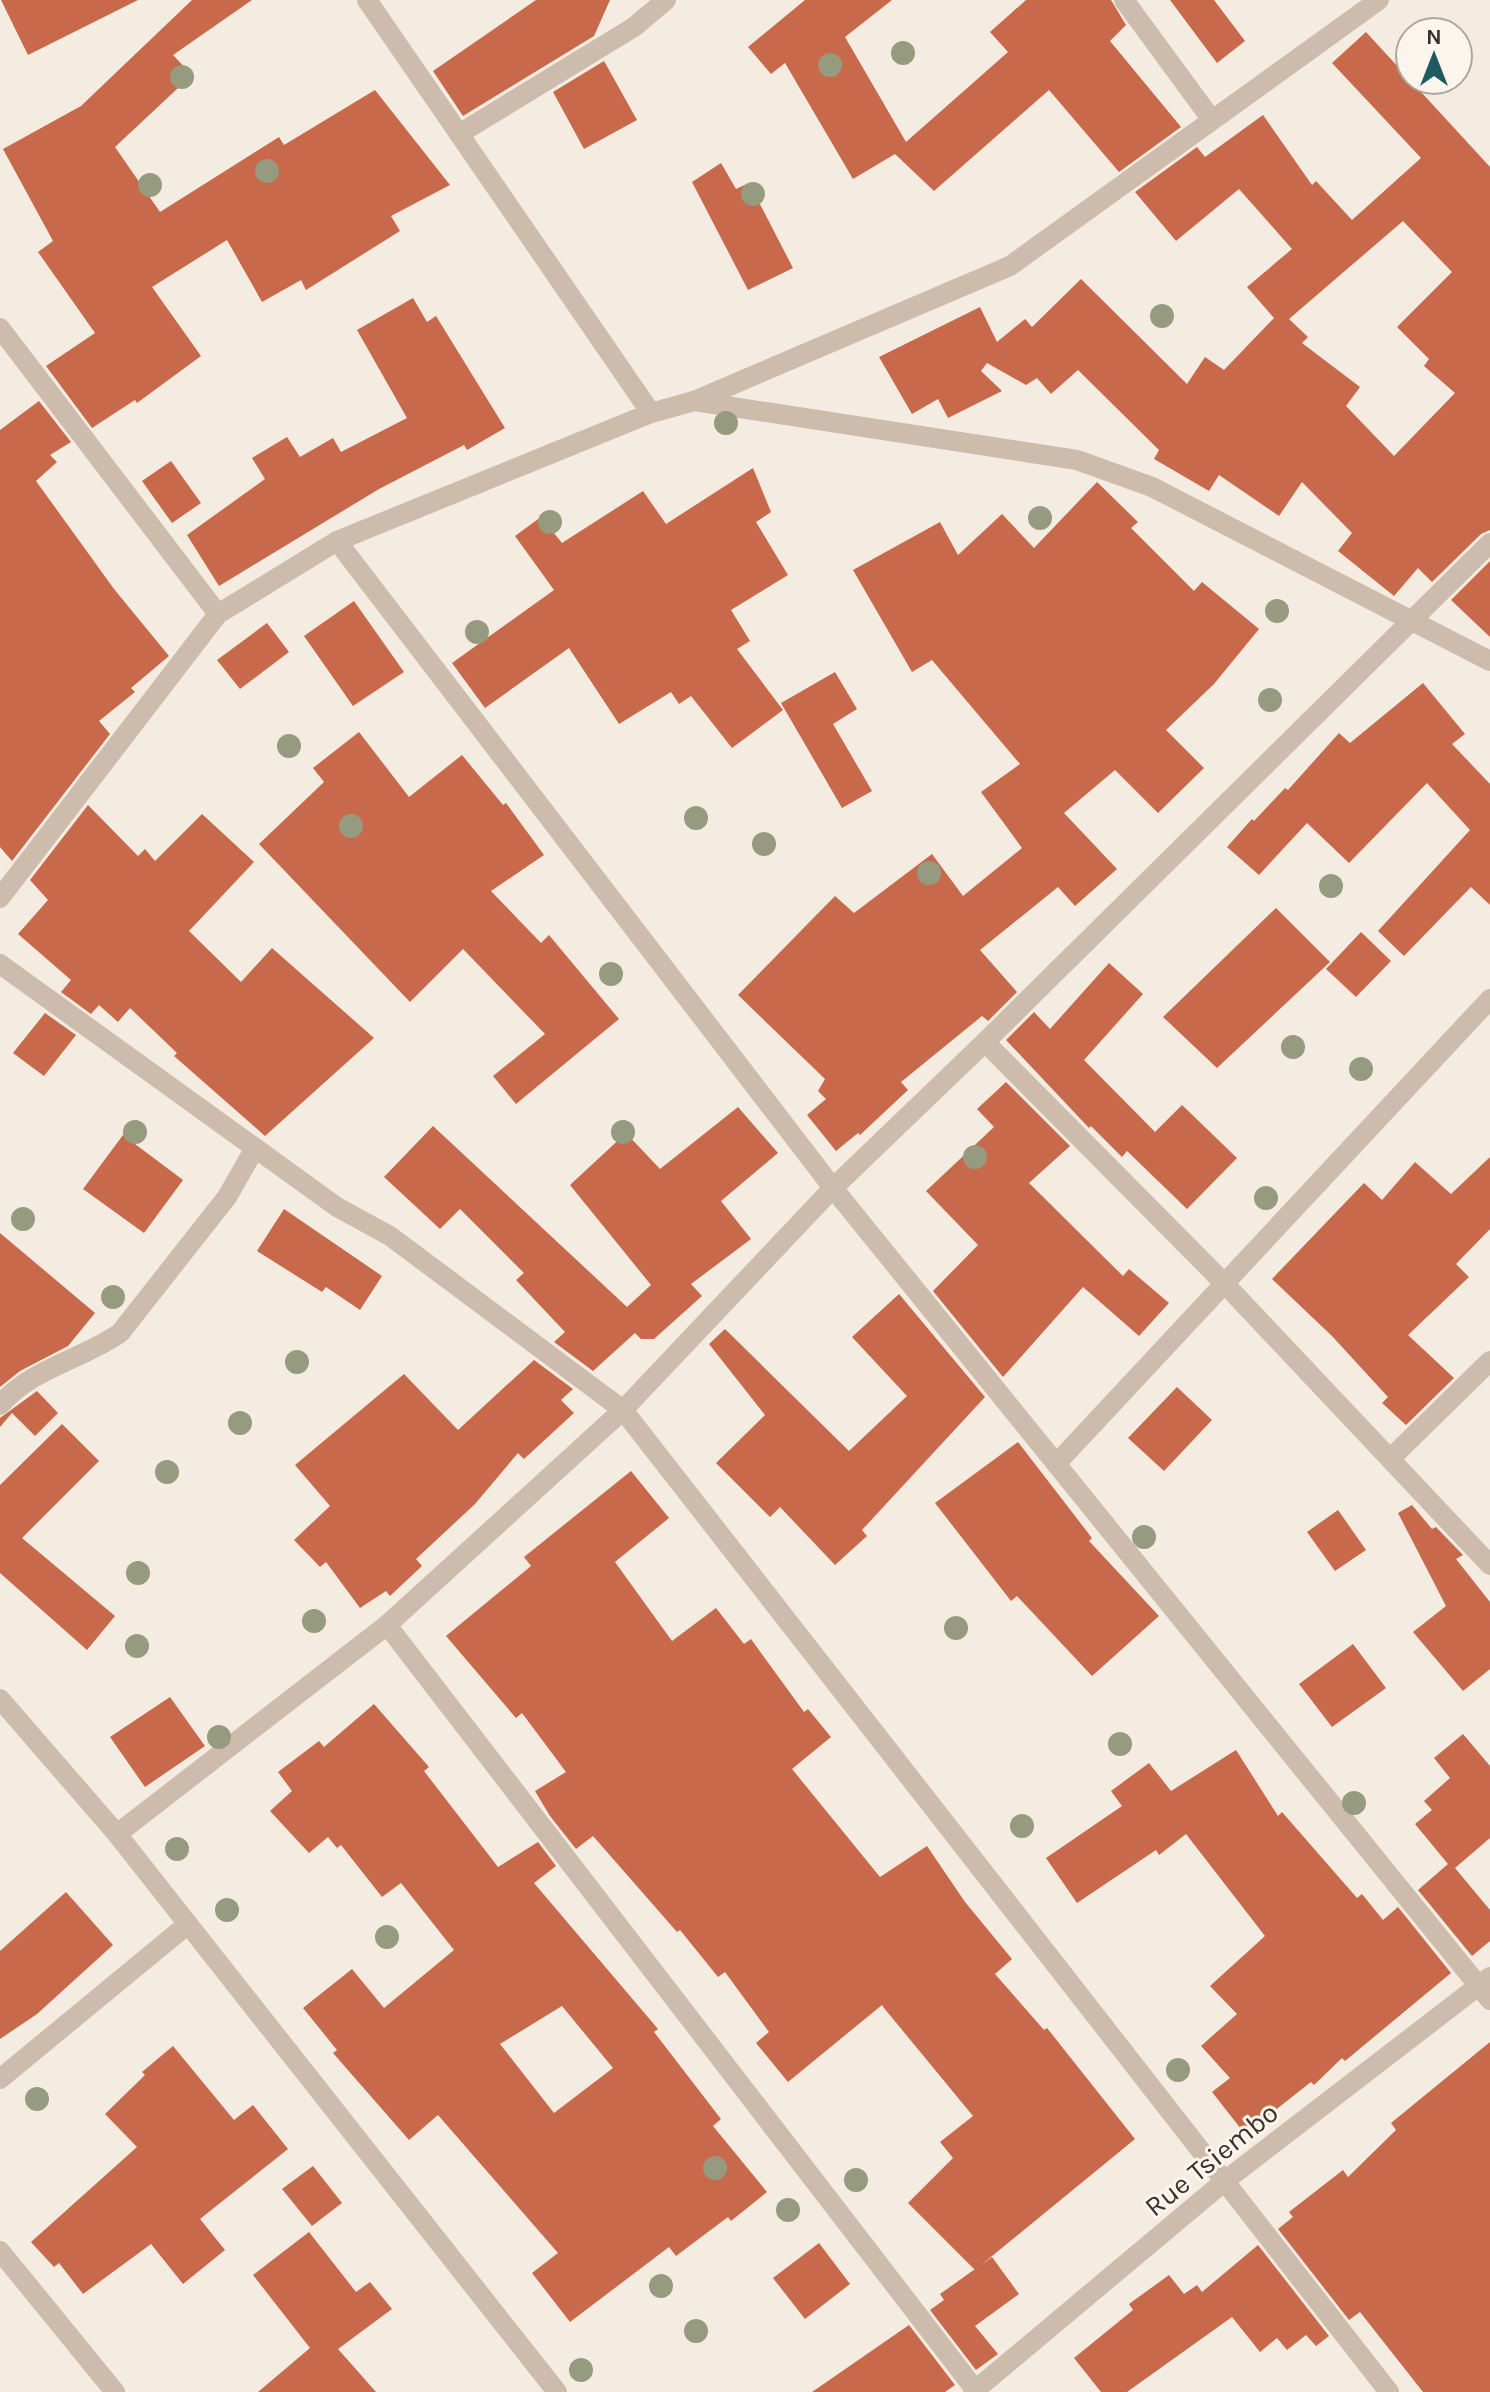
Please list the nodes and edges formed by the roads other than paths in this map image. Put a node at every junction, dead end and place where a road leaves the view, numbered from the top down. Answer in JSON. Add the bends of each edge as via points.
{"nodes":[{"id":1,"x":367,"y":0,"type":"edge"},
{"id":2,"x":666,"y":0,"type":"edge"},
{"id":3,"x":1124,"y":0,"type":"edge"},
{"id":4,"x":1379,"y":0,"type":"edge"},
{"id":5,"x":1212,"y":120,"type":"junction"},
{"id":6,"x":459,"y":134,"type":"junction"},
{"id":7,"x":0,"y":328,"type":"edge"},
{"id":8,"x":694,"y":401,"type":"junction"},
{"id":9,"x":651,"y":413,"type":"junction"},
{"id":10,"x":337,"y":541,"type":"junction"},
{"id":11,"x":1490,"y":543,"type":"edge"},
{"id":12,"x":218,"y":614,"type":"junction"},
{"id":13,"x":1412,"y":620,"type":"junction"},
{"id":14,"x":1490,"y":661,"type":"edge"},
{"id":15,"x":0,"y":898,"type":"edge"},
{"id":16,"x":0,"y":964,"type":"edge"},
{"id":17,"x":1490,"y":999,"type":"edge"},
{"id":18,"x":985,"y":1042,"type":"junction"},
{"id":19,"x":255,"y":1148,"type":"junction"},
{"id":20,"x":833,"y":1188,"type":"junction"},
{"id":21,"x":1224,"y":1283,"type":"junction"},
{"id":22,"x":1490,"y":1361,"type":"edge"},
{"id":23,"x":0,"y":1405,"type":"edge"},
{"id":24,"x":623,"y":1410,"type":"junction"},
{"id":25,"x":1391,"y":1458,"type":"junction"},
{"id":26,"x":1056,"y":1464,"type":"junction"},
{"id":27,"x":1490,"y":1565,"type":"edge"},
{"id":28,"x":387,"y":1625,"type":"junction"},
{"id":29,"x":0,"y":1699,"type":"edge"},
{"id":30,"x":117,"y":1834,"type":"junction"},
{"id":31,"x":188,"y":1924,"type":"junction"},
{"id":32,"x":1486,"y":1988,"type":"edge"},
{"id":33,"x":0,"y":2079,"type":"edge"},
{"id":34,"x":1226,"y":2180,"type":"junction"},
{"id":35,"x":0,"y":2251,"type":"edge"},
{"id":36,"x":975,"y":2391,"type":"edge"},
{"id":37,"x":115,"y":2392,"type":"edge"},
{"id":38,"x":557,"y":2392,"type":"edge"},
{"id":39,"x":1389,"y":2392,"type":"edge"}],
"edges":[{"from":1,"to":6,"type":"street"},
{"from":2,"to":6,"type":"street","via":[[634,27]]},
{"from":3,"to":5,"type":"street"},
{"from":4,"to":5,"type":"street"},
{"from":5,"to":8,"type":"street","via":[[1010,266]]},
{"from":6,"to":9,"type":"street"},
{"from":7,"to":12,"type":"street"},
{"from":8,"to":9,"type":"street"},
{"from":8,"to":13,"type":"street","via":[[1077,460],[1152,487]]},
{"from":9,"to":10,"type":"street"},
{"from":10,"to":12,"type":"street"},
{"from":10,"to":20,"type":"street"},
{"from":11,"to":13,"type":"street"},
{"from":12,"to":15,"type":"street"},
{"from":13,"to":14,"type":"street"},
{"from":13,"to":18,"type":"street"},
{"from":16,"to":19,"type":"street"},
{"from":17,"to":21,"type":"street"},
{"from":18,"to":20,"type":"street"},
{"from":18,"to":21,"type":"street"},
{"from":19,"to":23,"type":"street","via":[[227,1197],[120,1333],[96,1350],[26,1381]]},
{"from":19,"to":24,"type":"street","via":[[337,1207],[390,1236]]},
{"from":20,"to":24,"type":"street"},
{"from":20,"to":26,"type":"street"},
{"from":21,"to":25,"type":"street"},
{"from":21,"to":26,"type":"street"},
{"from":22,"to":25,"type":"street"},
{"from":24,"to":28,"type":"street"},
{"from":24,"to":34,"type":"street"},
{"from":25,"to":27,"type":"street"},
{"from":26,"to":32,"type":"street"},
{"from":28,"to":30,"type":"street"},
{"from":28,"to":36,"type":"street"},
{"from":29,"to":30,"type":"street"},
{"from":30,"to":31,"type":"street"},
{"from":31,"to":33,"type":"street"},
{"from":31,"to":38,"type":"street"},
{"from":32,"to":34,"type":"street","name":"Rue Tsiembo"},
{"from":34,"to":36,"type":"street","name":"Rue Tsiembo"},
{"from":34,"to":39,"type":"street"},
{"from":35,"to":37,"type":"street"}]}
